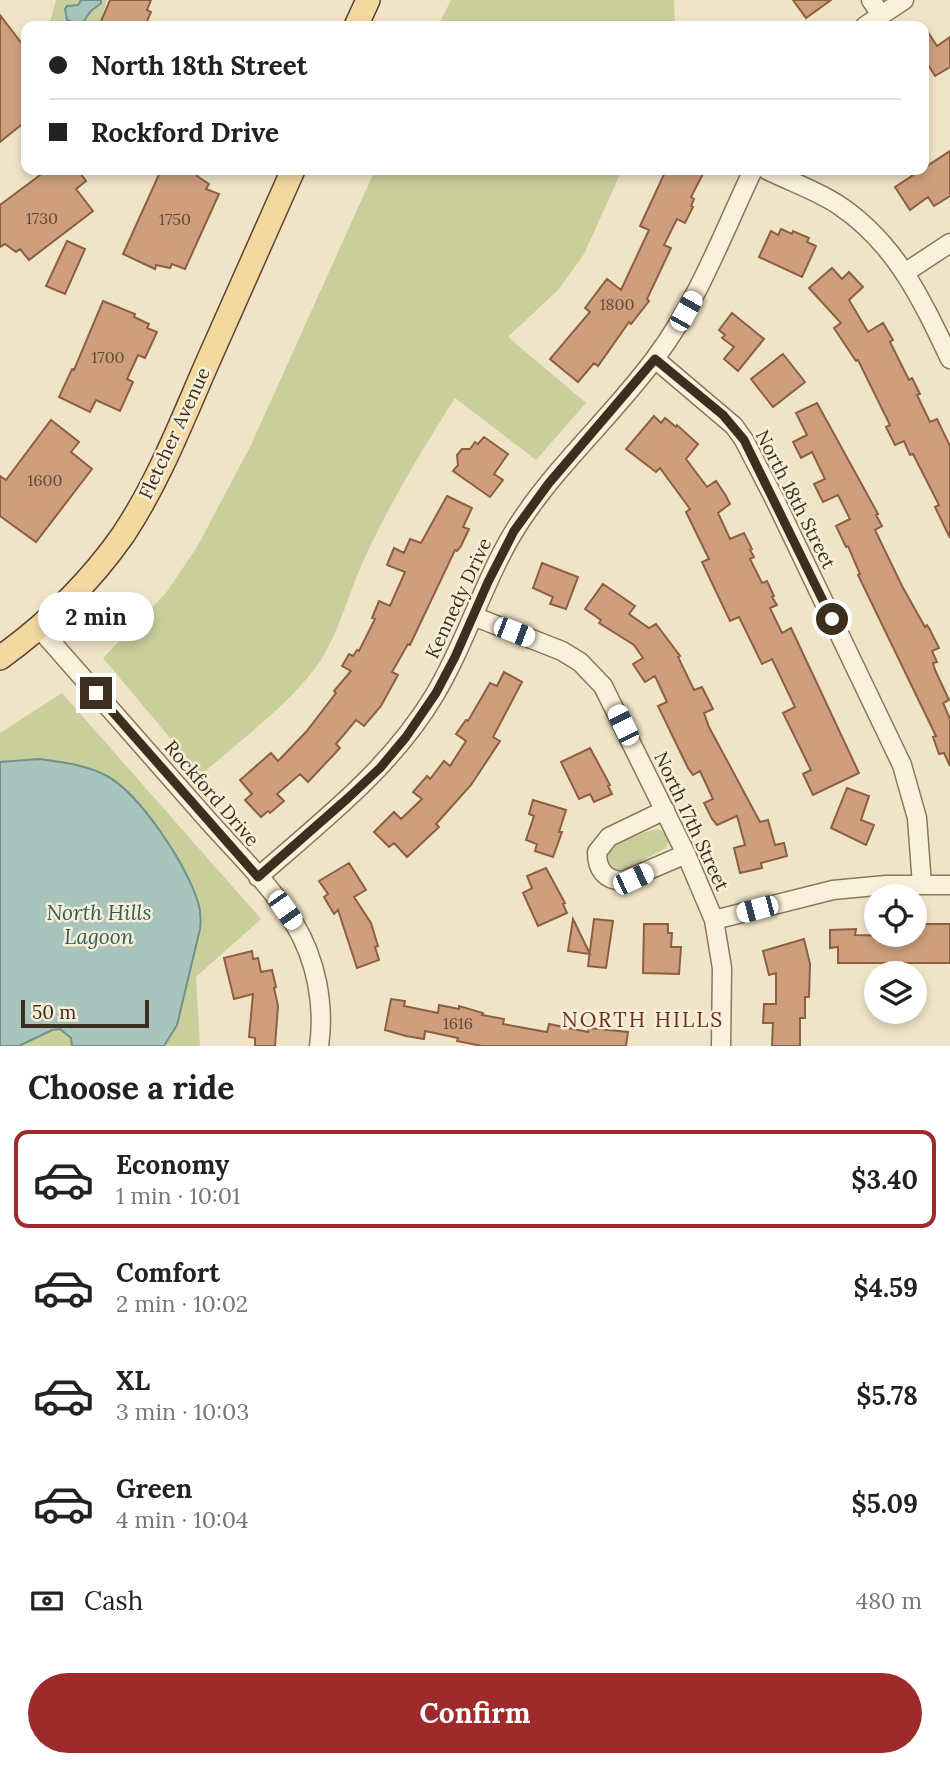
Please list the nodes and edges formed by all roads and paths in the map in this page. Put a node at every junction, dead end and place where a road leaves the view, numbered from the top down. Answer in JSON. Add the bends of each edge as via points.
{"nodes":[{"id":1,"x":368,"y":0,"type":"edge"},
{"id":2,"x":904,"y":0,"type":"edge"},
{"id":3,"x":876,"y":8,"type":"edge"},
{"id":4,"x":358,"y":21,"type":"edge"},
{"id":5,"x":291,"y":175,"type":"edge"},
{"id":6,"x":751,"y":175,"type":"edge"},
{"id":7,"x":777,"y":175,"type":"edge"},
{"id":8,"x":950,"y":243,"type":"edge"},
{"id":9,"x":905,"y":272,"type":"junction"},
{"id":10,"x":655,"y":359,"type":"junction"},
{"id":11,"x":950,"y":359,"type":"edge"},
{"id":12,"x":473,"y":616,"type":"junction"},
{"id":13,"x":40,"y":628,"type":"junction"},
{"id":14,"x":0,"y":658,"type":"edge"},
{"id":15,"x":665,"y":810,"type":"junction"},
{"id":16,"x":686,"y":854,"type":"junction"},
{"id":17,"x":258,"y":877,"type":"junction"},
{"id":18,"x":922,"y":884,"type":"edge"},
{"id":19,"x":927,"y":885,"type":"edge"},
{"id":20,"x":950,"y":885,"type":"edge"},
{"id":21,"x":864,"y":887,"type":"edge"},
{"id":22,"x":714,"y":920,"type":"junction"},
{"id":23,"x":319,"y":1046,"type":"edge"},
{"id":24,"x":721,"y":1046,"type":"edge"}],
"edges":[{"from":1,"to":4,"type":"main road"},
{"from":2,"to":3,"type":"street"},
{"from":5,"to":13,"type":"main road","name":"Fletcher Avenue","via":[[147,494],[102,563]]},
{"from":6,"to":10,"type":"street","name":"Kennedy Drive","via":[[694,296]]},
{"from":7,"to":9,"type":"street","via":[[840,205],[875,236]]},
{"from":8,"to":9,"type":"street"},
{"from":9,"to":11,"type":"street"},
{"from":10,"to":12,"type":"street","name":"Kennedy Drive","via":[[525,514]]},
{"from":10,"to":18,"type":"street","name":"North 18th Street","via":[[734,426],[775,500],[902,765],[917,818]]},
{"from":12,"to":15,"type":"street","name":"North 17th Street","via":[[562,651],[592,672]]},
{"from":12,"to":17,"type":"street","name":"Kennedy Drive","via":[[436,693],[406,737],[380,768]]},
{"from":13,"to":14,"type":"main road","name":"Fletcher Avenue"},
{"from":13,"to":17,"type":"street","name":"Rockford Drive"},
{"from":15,"to":16,"type":"street","name":"North 17th Street"},
{"from":15,"to":16,"type":"street","via":[[609,836],[597,852],[600,869],[606,877],[623,881]]},
{"from":16,"to":22,"type":"street","name":"North 17th Street"},
{"from":17,"to":23,"type":"street","name":"Rockford Drive","via":[[295,923],[310,958],[321,1009]]},
{"from":19,"to":20,"type":"street"},
{"from":21,"to":22,"type":"street","via":[[833,890]]},
{"from":22,"to":24,"type":"street","name":"North 17th Street","via":[[722,968]]}]}
